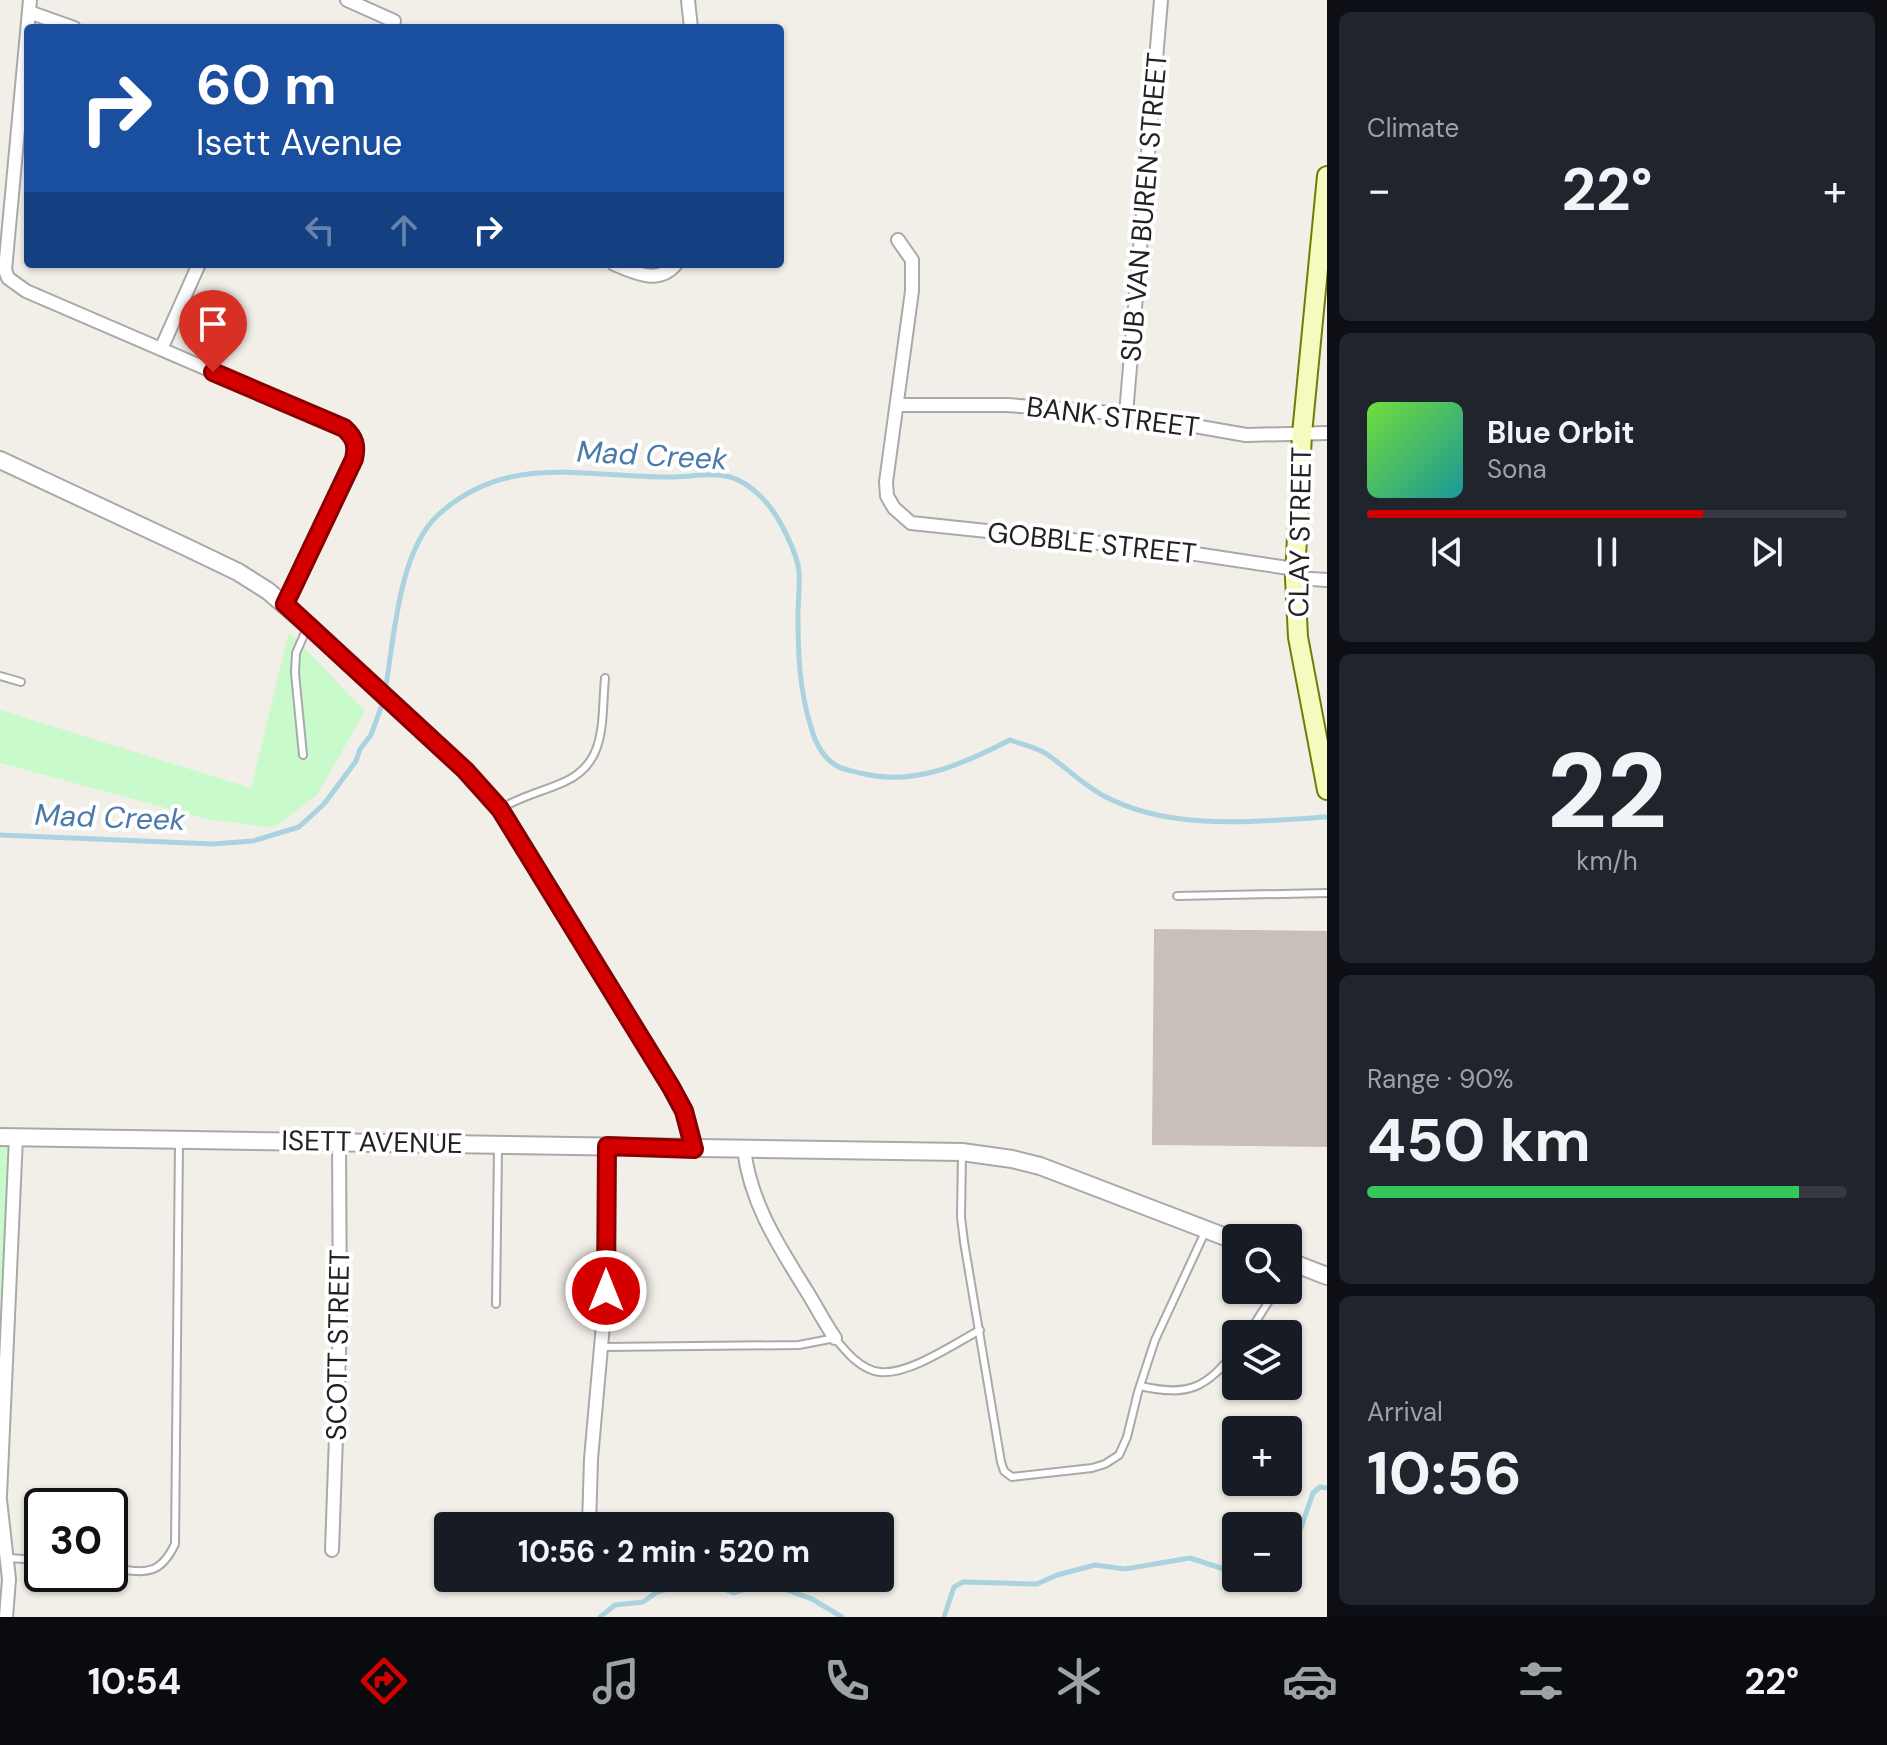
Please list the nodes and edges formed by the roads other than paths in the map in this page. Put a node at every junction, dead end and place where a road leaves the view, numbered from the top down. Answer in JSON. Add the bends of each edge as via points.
{"nodes":[{"id":1,"x":347,"y":0,"type":"edge"},
{"id":2,"x":688,"y":0,"type":"edge"},
{"id":3,"x":1161,"y":0,"type":"edge"},
{"id":4,"x":29,"y":6,"type":"edge"},
{"id":5,"x":394,"y":21,"type":"dead end"},
{"id":6,"x":66,"y":24,"type":"edge"},
{"id":7,"x":691,"y":24,"type":"edge"},
{"id":8,"x":24,"y":110,"type":"edge"},
{"id":9,"x":22,"y":151,"type":"edge"},
{"id":10,"x":1327,"y":176,"type":"edge"},
{"id":11,"x":1325,"y":228,"type":"edge"},
{"id":12,"x":898,"y":240,"type":"dead end"},
{"id":13,"x":197,"y":268,"type":"edge"},
{"id":14,"x":623,"y":268,"type":"edge"},
{"id":15,"x":672,"y":268,"type":"edge"},
{"id":16,"x":161,"y":349,"type":"junction"},
{"id":17,"x":898,"y":405,"type":"junction"},
{"id":18,"x":1126,"y":414,"type":"junction"},
{"id":19,"x":1327,"y":433,"type":"edge"},
{"id":20,"x":1302,"y":434,"type":"junction"},
{"id":21,"x":1,"y":463,"type":"edge"},
{"id":22,"x":1295,"y":573,"type":"junction"},
{"id":23,"x":1327,"y":580,"type":"edge"},
{"id":24,"x":285,"y":604,"type":"junction"},
{"id":25,"x":308,"y":625,"type":"junction"},
{"id":26,"x":0,"y":676,"type":"edge"},
{"id":27,"x":605,"y":678,"type":"dead end"},
{"id":28,"x":21,"y":682,"type":"dead end"},
{"id":29,"x":303,"y":755,"type":"dead end"},
{"id":30,"x":1327,"y":789,"type":"edge"},
{"id":31,"x":500,"y":809,"type":"junction"},
{"id":32,"x":1327,"y":893,"type":"edge"},
{"id":33,"x":1177,"y":896,"type":"dead end"},
{"id":34,"x":8,"y":1137,"type":"edge"},
{"id":35,"x":179,"y":1139,"type":"junction"},
{"id":36,"x":339,"y":1141,"type":"junction"},
{"id":37,"x":498,"y":1144,"type":"junction"},
{"id":38,"x":607,"y":1146,"type":"junction"},
{"id":39,"x":694,"y":1149,"type":"junction"},
{"id":40,"x":744,"y":1149,"type":"junction"},
{"id":41,"x":962,"y":1152,"type":"junction"},
{"id":42,"x":1206,"y":1230,"type":"junction"},
{"id":43,"x":1222,"y":1236,"type":"edge"},
{"id":44,"x":1302,"y":1267,"type":"edge"},
{"id":45,"x":1327,"y":1276,"type":"edge"},
{"id":46,"x":496,"y":1304,"type":"dead end"},
{"id":47,"x":980,"y":1330,"type":"junction"},
{"id":48,"x":835,"y":1338,"type":"junction"},
{"id":49,"x":602,"y":1347,"type":"junction"},
{"id":50,"x":1222,"y":1367,"type":"edge"},
{"id":51,"x":1140,"y":1386,"type":"junction"},
{"id":52,"x":0,"y":1498,"type":"edge"},
{"id":53,"x":589,"y":1512,"type":"edge"},
{"id":54,"x":4,"y":1550,"type":"edge"},
{"id":55,"x":332,"y":1550,"type":"dead end"},
{"id":56,"x":24,"y":1555,"type":"edge"},
{"id":57,"x":128,"y":1570,"type":"edge"},
{"id":58,"x":6,"y":1617,"type":"edge"}],
"edges":[{"from":1,"to":5,"type":"street"},
{"from":2,"to":7,"type":"street"},
{"from":3,"to":18,"type":"street","name":"SUB VAN BUREN STREET"},
{"from":4,"to":6,"type":"street"},
{"from":8,"to":9,"type":"street"},
{"from":9,"to":16,"type":"street","via":[[8,278],[26,291]]},
{"from":10,"to":11,"type":"main road","name":"CLAY STREET"},
{"from":11,"to":20,"type":"main road","name":"CLAY STREET"},
{"from":12,"to":17,"type":"street","via":[[912,260],[913,272]]},
{"from":13,"to":16,"type":"street"},
{"from":14,"to":15,"type":"street","via":[[654,277]]},
{"from":16,"to":24,"type":"street","via":[[353,436],[354,459]]},
{"from":17,"to":18,"type":"street","name":"BANK STREET","via":[[1007,405]]},
{"from":17,"to":22,"type":"street","name":"GOBBLE STREET","via":[[887,496],[911,523],[1176,551]]},
{"from":18,"to":20,"type":"street","name":"BANK STREET","via":[[1246,435]]},
{"from":19,"to":20,"type":"street","name":"BANK STREET"},
{"from":20,"to":22,"type":"main road","name":"CLAY STREET"},
{"from":21,"to":24,"type":"street","via":[[238,572]]},
{"from":22,"to":23,"type":"street","name":"GOBBLE STREET"},
{"from":22,"to":30,"type":"main road","name":"CLAY STREET","via":[[1298,637]]},
{"from":24,"to":25,"type":"street"},
{"from":25,"to":29,"type":"lane","via":[[296,653],[295,673]]},
{"from":25,"to":31,"type":"street"},
{"from":26,"to":28,"type":"lane"},
{"from":27,"to":31,"type":"lane","via":[[598,747],[591,764],[564,782]]},
{"from":31,"to":39,"type":"street","via":[[671,1087]]},
{"from":32,"to":33,"type":"lane"},
{"from":34,"to":35,"type":"street","name":"ISETT AVENUE"},
{"from":34,"to":52,"type":"street"},
{"from":35,"to":36,"type":"street","name":"ISETT AVENUE"},
{"from":35,"to":57,"type":"lane","via":[[175,1544],[157,1569]]},
{"from":36,"to":37,"type":"street","name":"ISETT AVENUE"},
{"from":36,"to":55,"type":"street","name":"SCOTT STREET","via":[[340,1338]]},
{"from":37,"to":38,"type":"street","name":"ISETT AVENUE"},
{"from":37,"to":46,"type":"lane"},
{"from":38,"to":39,"type":"street","name":"ISETT AVENUE"},
{"from":38,"to":49,"type":"street"},
{"from":39,"to":40,"type":"street","name":"ISETT AVENUE"},
{"from":40,"to":41,"type":"street","name":"ISETT AVENUE"},
{"from":40,"to":48,"type":"street","via":[[756,1202]]},
{"from":41,"to":42,"type":"street","name":"ISETT AVENUE","via":[[1040,1166]]},
{"from":41,"to":47,"type":"lane","via":[[961,1217]]},
{"from":42,"to":43,"type":"street","name":"ISETT AVENUE"},
{"from":42,"to":51,"type":"lane","via":[[1155,1340]]},
{"from":44,"to":45,"type":"street"},
{"from":47,"to":48,"type":"lane","via":[[914,1365],[880,1372],[855,1360]]},
{"from":47,"to":51,"type":"lane","via":[[1001,1462],[1012,1477],[1092,1468],[1119,1455]]},
{"from":48,"to":49,"type":"lane","via":[[799,1345]]},
{"from":49,"to":53,"type":"street"},
{"from":50,"to":51,"type":"lane","via":[[1201,1385],[1171,1391]]},
{"from":52,"to":54,"type":"street"},
{"from":54,"to":56,"type":"lane"},
{"from":54,"to":58,"type":"street","via":[[9,1579]]}]}
